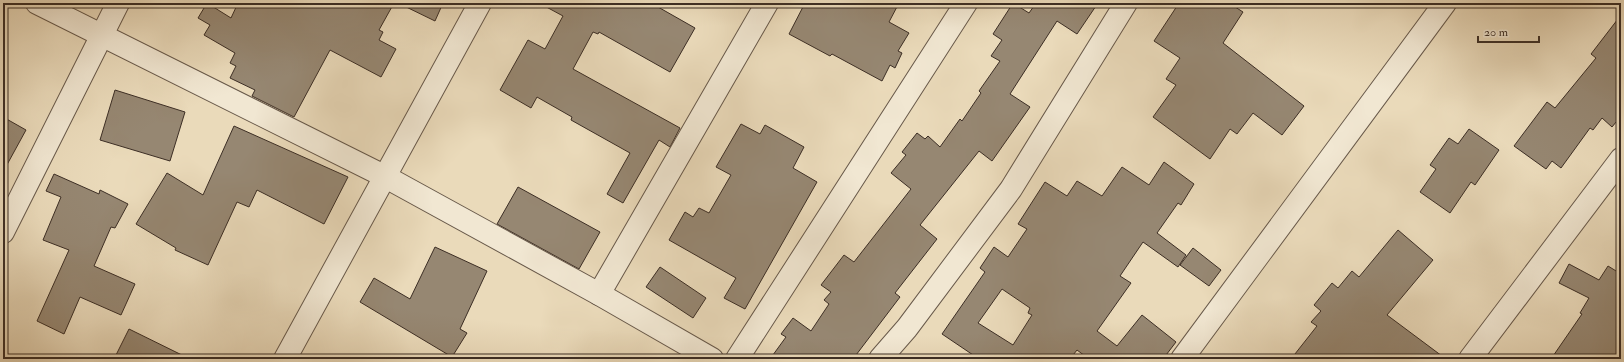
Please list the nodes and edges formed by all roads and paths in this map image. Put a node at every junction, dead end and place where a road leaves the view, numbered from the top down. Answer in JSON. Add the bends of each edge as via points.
{"nodes":[{"id":1,"x":37,"y":3,"type":"edge"},
{"id":2,"x":118,"y":3,"type":"edge"},
{"id":3,"x":480,"y":3,"type":"edge"},
{"id":4,"x":767,"y":3,"type":"edge"},
{"id":5,"x":966,"y":3,"type":"edge"},
{"id":6,"x":1126,"y":3,"type":"edge"},
{"id":7,"x":1445,"y":3,"type":"edge"},
{"id":8,"x":102,"y":36,"type":"junction"},
{"id":9,"x":1621,"y":160,"type":"edge"},
{"id":10,"x":384,"y":176,"type":"junction"},
{"id":11,"x":3,"y":232,"type":"edge"},
{"id":12,"x":599,"y":294,"type":"junction"},
{"id":13,"x":285,"y":359,"type":"edge"},
{"id":14,"x":712,"y":359,"type":"edge"},
{"id":15,"x":737,"y":359,"type":"edge"},
{"id":16,"x":880,"y":359,"type":"edge"},
{"id":17,"x":1182,"y":359,"type":"edge"},
{"id":18,"x":1470,"y":359,"type":"edge"}],
"edges":[{"from":1,"to":8,"type":"street"},
{"from":2,"to":8,"type":"street"},
{"from":3,"to":10,"type":"street"},
{"from":4,"to":12,"type":"street"},
{"from":5,"to":15,"type":"street"},
{"from":6,"to":16,"type":"street","via":[[1011,189],[907,328]]},
{"from":7,"to":17,"type":"street"},
{"from":8,"to":10,"type":"street"},
{"from":8,"to":11,"type":"street"},
{"from":9,"to":18,"type":"street"},
{"from":10,"to":12,"type":"street"},
{"from":10,"to":13,"type":"street"},
{"from":12,"to":14,"type":"street"}]}
